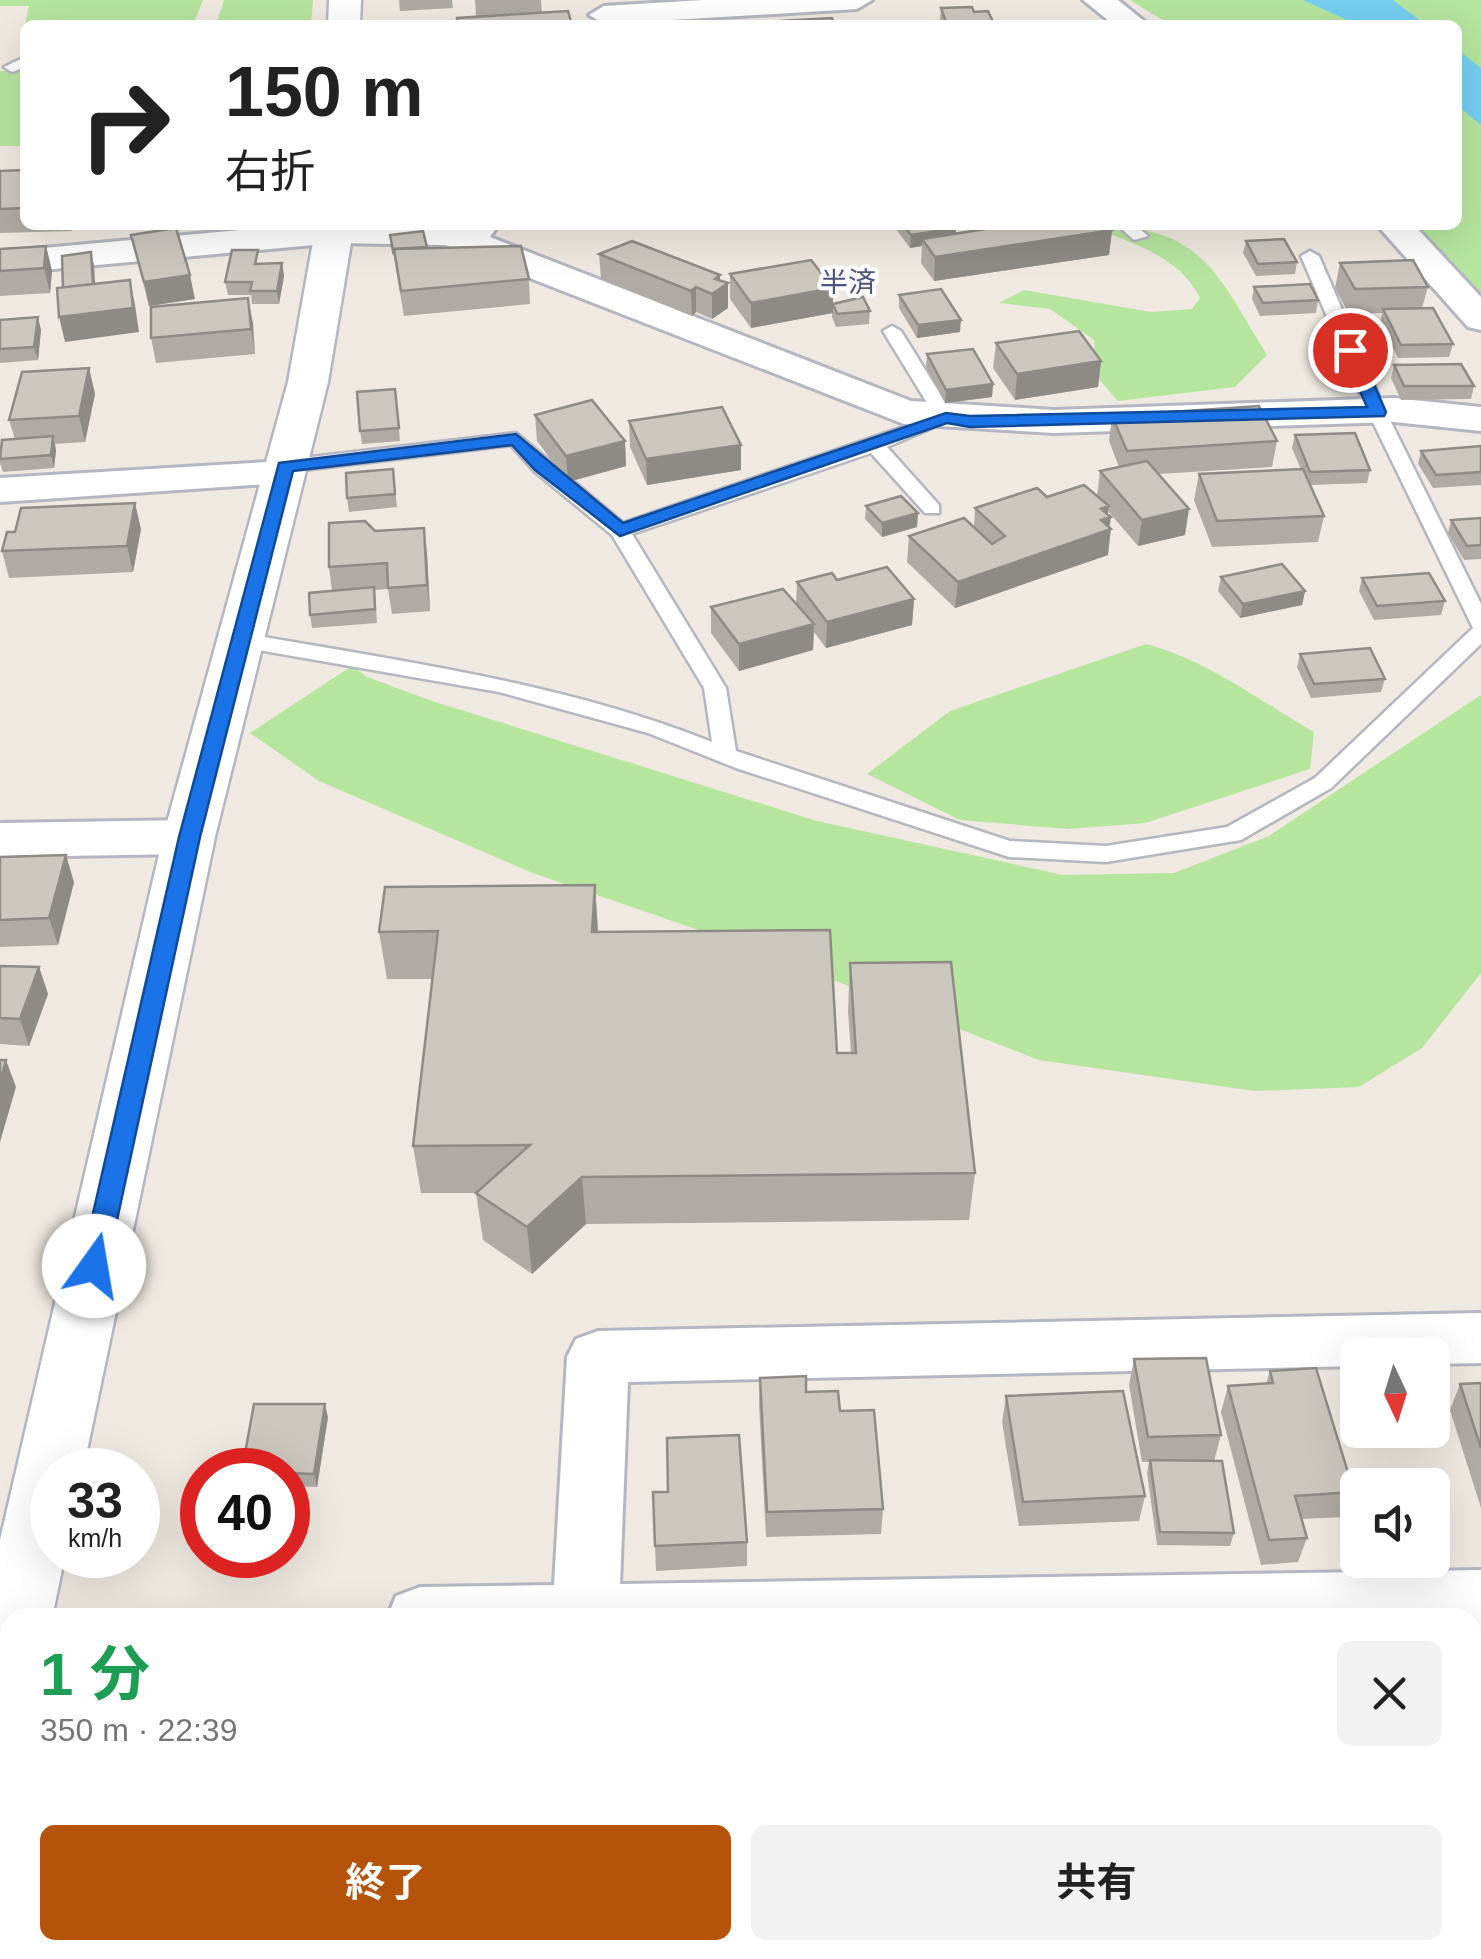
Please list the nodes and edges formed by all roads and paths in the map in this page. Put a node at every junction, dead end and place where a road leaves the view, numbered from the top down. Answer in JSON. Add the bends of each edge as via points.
{"nodes":[{"id":1,"x":858,"y":0,"type":"edge"},
{"id":2,"x":1098,"y":0,"type":"edge"},
{"id":3,"x":1126,"y":0,"type":"edge"},
{"id":4,"x":604,"y":13,"type":"edge"},
{"id":5,"x":1127,"y":20,"type":"edge"},
{"id":6,"x":1154,"y":20,"type":"edge"},
{"id":7,"x":315,"y":230,"type":"edge"},
{"id":8,"x":335,"y":230,"type":"edge"},
{"id":9,"x":373,"y":230,"type":"edge"},
{"id":10,"x":478,"y":230,"type":"edge"},
{"id":11,"x":1400,"y":230,"type":"edge"},
{"id":12,"x":450,"y":234,"type":"junction"},
{"id":13,"x":1310,"y":256,"type":"dead end"},
{"id":14,"x":0,"y":262,"type":"edge"},
{"id":15,"x":1481,"y":319,"type":"edge"},
{"id":16,"x":892,"y":331,"type":"dead end"},
{"id":17,"x":1378,"y":412,"type":"junction"},
{"id":18,"x":946,"y":418,"type":"junction"},
{"id":19,"x":1481,"y":419,"type":"edge"},
{"id":20,"x":875,"y":445,"type":"junction"},
{"id":21,"x":285,"y":470,"type":"junction"},
{"id":22,"x":0,"y":490,"type":"edge"},
{"id":23,"x":932,"y":509,"type":"dead end"},
{"id":24,"x":620,"y":530,"type":"junction"},
{"id":25,"x":1481,"y":629,"type":"edge"},
{"id":26,"x":241,"y":640,"type":"junction"},
{"id":27,"x":725,"y":755,"type":"junction"},
{"id":28,"x":189,"y":837,"type":"junction"},
{"id":29,"x":0,"y":840,"type":"edge"},
{"id":30,"x":1481,"y":1338,"type":"edge"},
{"id":31,"x":1481,"y":1600,"type":"edge"},
{"id":32,"x":19,"y":1608,"type":"edge"},
{"id":33,"x":585,"y":1608,"type":"edge"},
{"id":34,"x":1033,"y":1608,"type":"edge"}],
"edges":[{"from":1,"to":4,"type":"street"},
{"from":2,"to":5,"type":"street"},
{"from":3,"to":6,"type":"street"},
{"from":7,"to":14,"type":"street"},
{"from":8,"to":21,"type":"street"},
{"from":9,"to":12,"type":"street"},
{"from":10,"to":12,"type":"street"},
{"from":11,"to":15,"type":"street"},
{"from":12,"to":18,"type":"street","via":[[904,412]]},
{"from":13,"to":17,"type":"lane"},
{"from":16,"to":18,"type":"lane"},
{"from":17,"to":18,"type":"street"},
{"from":17,"to":19,"type":"street"},
{"from":17,"to":25,"type":"lane"},
{"from":18,"to":20,"type":"lane"},
{"from":20,"to":23,"type":"lane"},
{"from":20,"to":24,"type":"lane"},
{"from":21,"to":22,"type":"street"},
{"from":21,"to":24,"type":"lane","via":[[516,440]]},
{"from":21,"to":26,"type":"street"},
{"from":24,"to":27,"type":"lane","via":[[715,688]]},
{"from":25,"to":27,"type":"lane","via":[[1323,783],[1233,834],[1170,846],[1106,854],[1009,849]]},
{"from":26,"to":27,"type":"lane","via":[[500,685],[656,728]]},
{"from":26,"to":28,"type":"street"},
{"from":28,"to":29,"type":"street"},
{"from":28,"to":32,"type":"street"},
{"from":30,"to":33,"type":"street","via":[[598,1356]]},
{"from":31,"to":34,"type":"street"}]}
